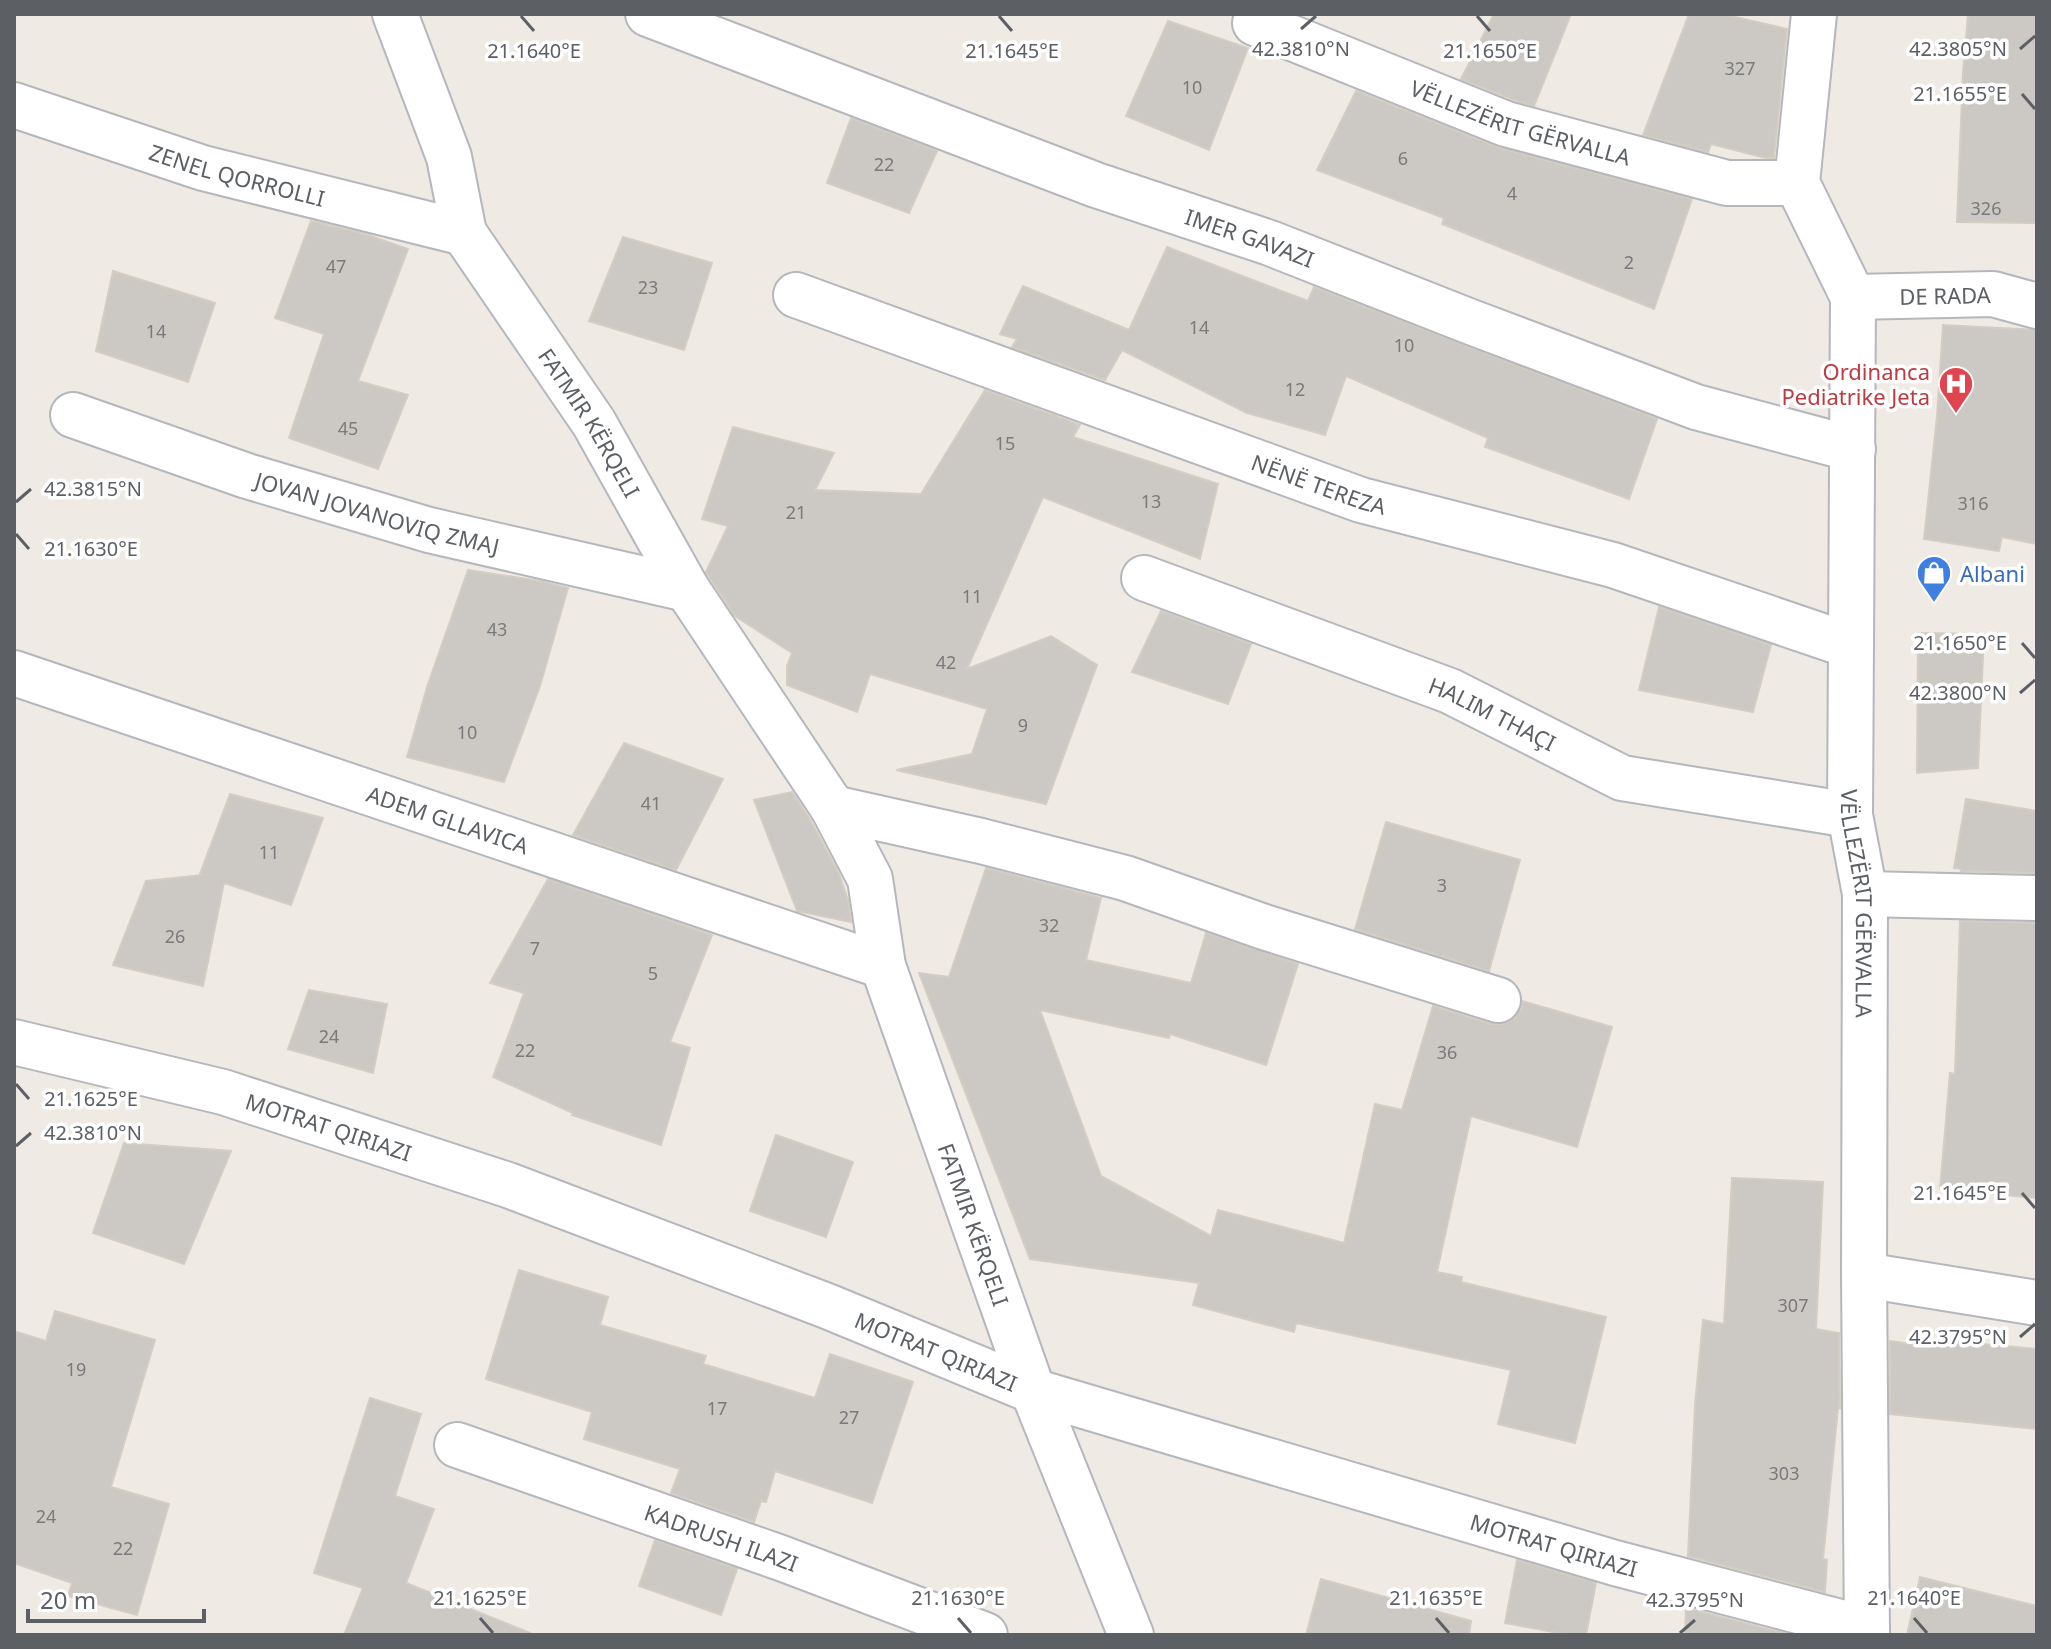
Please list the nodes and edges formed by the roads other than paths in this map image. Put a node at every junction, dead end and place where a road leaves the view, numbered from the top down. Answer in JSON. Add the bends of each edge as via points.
{"nodes":[{"id":1,"x":395,"y":14,"type":"edge"},
{"id":2,"x":648,"y":14,"type":"edge"},
{"id":3,"x":1814,"y":14,"type":"edge"},
{"id":4,"x":1255,"y":23,"type":"dead end"},
{"id":5,"x":14,"y":105,"type":"edge"},
{"id":6,"x":1797,"y":183,"type":"junction"},
{"id":7,"x":464,"y":233,"type":"junction"},
{"id":8,"x":796,"y":295,"type":"dead end"},
{"id":9,"x":1853,"y":297,"type":"junction"},
{"id":10,"x":2037,"y":306,"type":"edge"},
{"id":11,"x":73,"y":415,"type":"dead end"},
{"id":12,"x":1853,"y":449,"type":"junction"},
{"id":13,"x":1144,"y":578,"type":"dead end"},
{"id":14,"x":687,"y":589,"type":"junction"},
{"id":15,"x":1851,"y":646,"type":"junction"},
{"id":16,"x":14,"y":673,"type":"edge"},
{"id":17,"x":833,"y":808,"type":"junction"},
{"id":18,"x":1850,"y":815,"type":"junction"},
{"id":19,"x":1865,"y":894,"type":"junction"},
{"id":20,"x":2037,"y":898,"type":"edge"},
{"id":21,"x":883,"y":966,"type":"junction"},
{"id":22,"x":1498,"y":1000,"type":"dead end"},
{"id":23,"x":14,"y":1042,"type":"edge"},
{"id":24,"x":1864,"y":1275,"type":"junction"},
{"id":25,"x":2037,"y":1303,"type":"edge"},
{"id":26,"x":1033,"y":1391,"type":"junction"},
{"id":27,"x":457,"y":1445,"type":"dead end"},
{"id":28,"x":1867,"y":1632,"type":"edge"},
{"id":29,"x":985,"y":1635,"type":"edge"},
{"id":30,"x":1131,"y":1635,"type":"edge"}],
"edges":[{"from":1,"to":7,"type":"street","name":"FATMIR KËRQELI","via":[[449,157]]},
{"from":2,"to":12,"type":"street","name":"IMER GAVAZI","via":[[1696,407]]},
{"from":3,"to":6,"type":"street"},
{"from":4,"to":6,"type":"street","name":"VËLLEZËRIT GËRVALLA","via":[[1506,124],[1727,183]]},
{"from":5,"to":7,"type":"street","name":"ZENEL QORROLLI","via":[[203,168]]},
{"from":6,"to":9,"type":"street","name":"VËLLEZËRIT GËRVALLA"},
{"from":7,"to":14,"type":"street","name":"FATMIR KËRQELI","via":[[594,423]]},
{"from":8,"to":15,"type":"street","name":"NËNË TEREZA","via":[[1361,500],[1613,565]]},
{"from":9,"to":10,"type":"street","name":"DE RADA","via":[[1993,294]]},
{"from":9,"to":12,"type":"street","name":"VËLLEZËRIT GËRVALLA"},
{"from":11,"to":14,"type":"street","name":"JOVAN JOVANOVIQ ZMAJ","via":[[247,476],[429,530]]},
{"from":12,"to":15,"type":"street","name":"VËLLEZËRIT GËRVALLA"},
{"from":13,"to":18,"type":"street","name":"HALIM THAÇI","via":[[1450,691],[1622,778]]},
{"from":14,"to":17,"type":"street","name":"FATMIR KËRQELI"},
{"from":15,"to":18,"type":"street","name":"VËLLEZËRIT GËRVALLA"},
{"from":16,"to":21,"type":"street","name":"ADEM GLLAVICA"},
{"from":17,"to":21,"type":"street","name":"FATMIR KËRQELI","via":[[870,879]]},
{"from":17,"to":22,"type":"street","via":[[1125,878]]},
{"from":18,"to":19,"type":"street","name":"VËLLEZËRIT GËRVALLA"},
{"from":19,"to":20,"type":"street"},
{"from":19,"to":24,"type":"street","name":"VËLLEZËRIT GËRVALLA"},
{"from":21,"to":26,"type":"street","name":"FATMIR KËRQELI"},
{"from":23,"to":26,"type":"street","name":"MOTRAT QIRIAZI","via":[[223,1092],[508,1185]]},
{"from":24,"to":25,"type":"street"},
{"from":24,"to":28,"type":"street","name":"VËLLEZËRIT GËRVALLA"},
{"from":26,"to":28,"type":"street","name":"MOTRAT QIRIAZI"},
{"from":26,"to":30,"type":"street","name":"FATMIR KËRQELI"},
{"from":27,"to":29,"type":"street","name":"KADRUSH ILAZI"}]}
